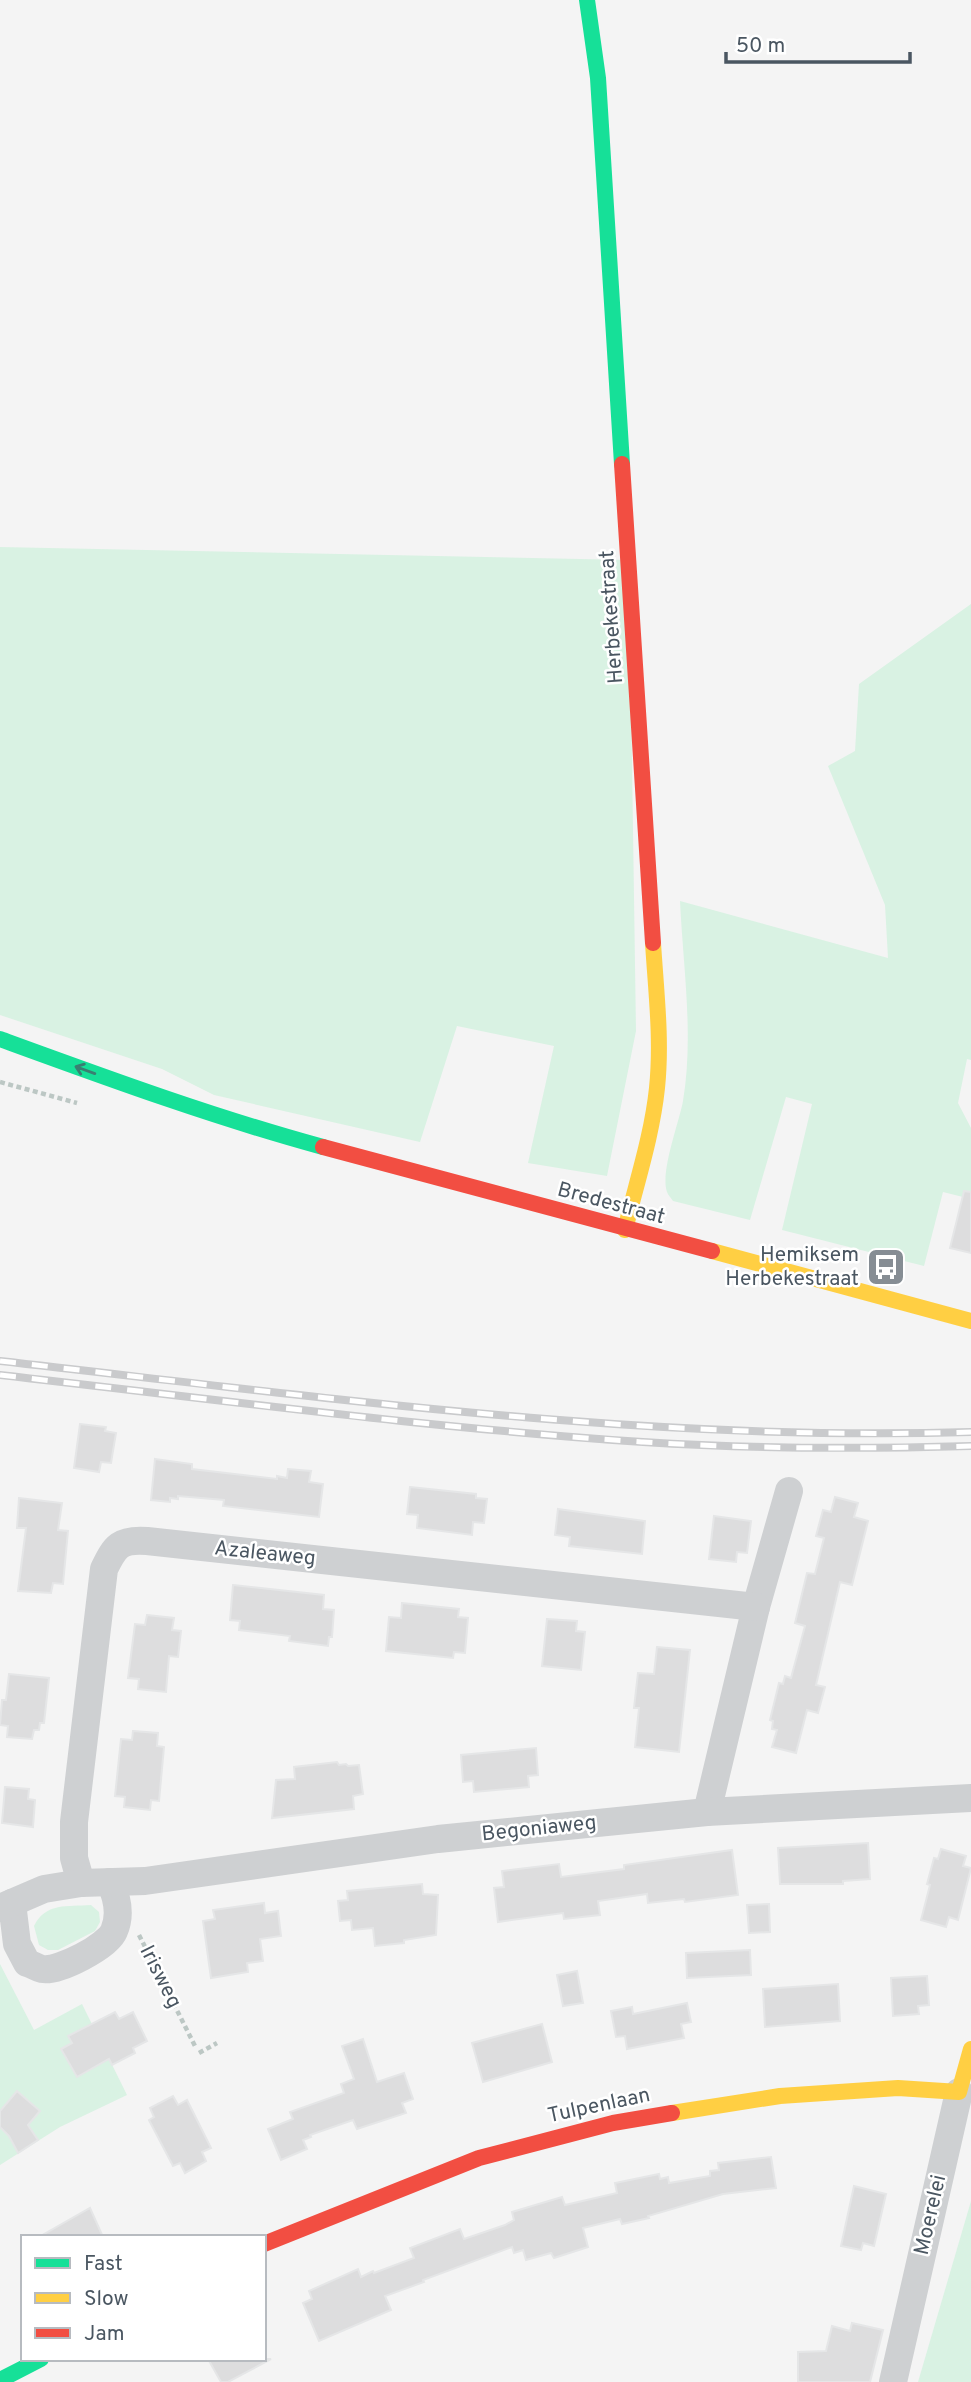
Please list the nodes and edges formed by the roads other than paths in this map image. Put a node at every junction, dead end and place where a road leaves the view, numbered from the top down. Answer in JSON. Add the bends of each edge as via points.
{"nodes":[{"id":1,"x":587,"y":0,"type":"edge"},
{"id":2,"x":0,"y":1039,"type":"edge"},
{"id":3,"x":90,"y":1089,"type":"dead end"},
{"id":4,"x":242,"y":1125,"type":"junction"},
{"id":5,"x":625,"y":1230,"type":"junction"},
{"id":6,"x":971,"y":1321,"type":"edge"},
{"id":7,"x":789,"y":1491,"type":"dead end"},
{"id":8,"x":756,"y":1607,"type":"junction"},
{"id":9,"x":971,"y":1798,"type":"edge"},
{"id":10,"x":707,"y":1812,"type":"junction"},
{"id":11,"x":110,"y":1882,"type":"junction"},
{"id":12,"x":81,"y":1883,"type":"junction"},
{"id":13,"x":6,"y":1905,"type":"edge"},
{"id":14,"x":971,"y":2049,"type":"edge"},
{"id":15,"x":959,"y":2092,"type":"junction"},
{"id":16,"x":266,"y":2243,"type":"edge"},
{"id":17,"x":37,"y":2361,"type":"edge"},
{"id":18,"x":0,"y":2380,"type":"edge"},
{"id":19,"x":893,"y":2382,"type":"edge"}],
"edges":[{"from":1,"to":5,"type":"street","name":"Herbekestraat","via":[[598,78],[659,1043],[653,1113]]},
{"from":4,"to":2,"type":"street","name":"Bredestraat","one_way":true},
{"from":3,"to":4,"type":"street","name":"Bredestraat","via":[[207,1121]]},
{"from":4,"to":5,"type":"street","name":"Bredestraat"},
{"from":5,"to":6,"type":"street","name":"Bredestraat"},
{"from":7,"to":8,"type":"street"},
{"from":8,"to":10,"type":"street"},
{"from":8,"to":12,"type":"street","name":"Azaleaweg","via":[[131,1540],[111,1552],[104,1569],[74,1822],[74,1858]]},
{"from":9,"to":10,"type":"street","name":"Begoniaweg"},
{"from":10,"to":11,"type":"street","name":"Begoniaweg","via":[[438,1839],[145,1881]]},
{"from":11,"to":12,"type":"street","name":"Irisweg"},
{"from":11,"to":13,"type":"street","name":"Irisweg","via":[[118,1914],[114,1933],[102,1945],[60,1967],[44,1969],[27,1963]]},
{"from":12,"to":13,"type":"street","name":"Irisweg","via":[[44,1889]]},
{"from":14,"to":15,"type":"street","name":"Moerelei"},
{"from":15,"to":16,"type":"street","name":"Tulpenlaan","via":[[898,2088],[780,2096],[612,2123],[479,2158]]},
{"from":15,"to":19,"type":"street","name":"Moerelei"},
{"from":17,"to":18,"type":"street"}]}
